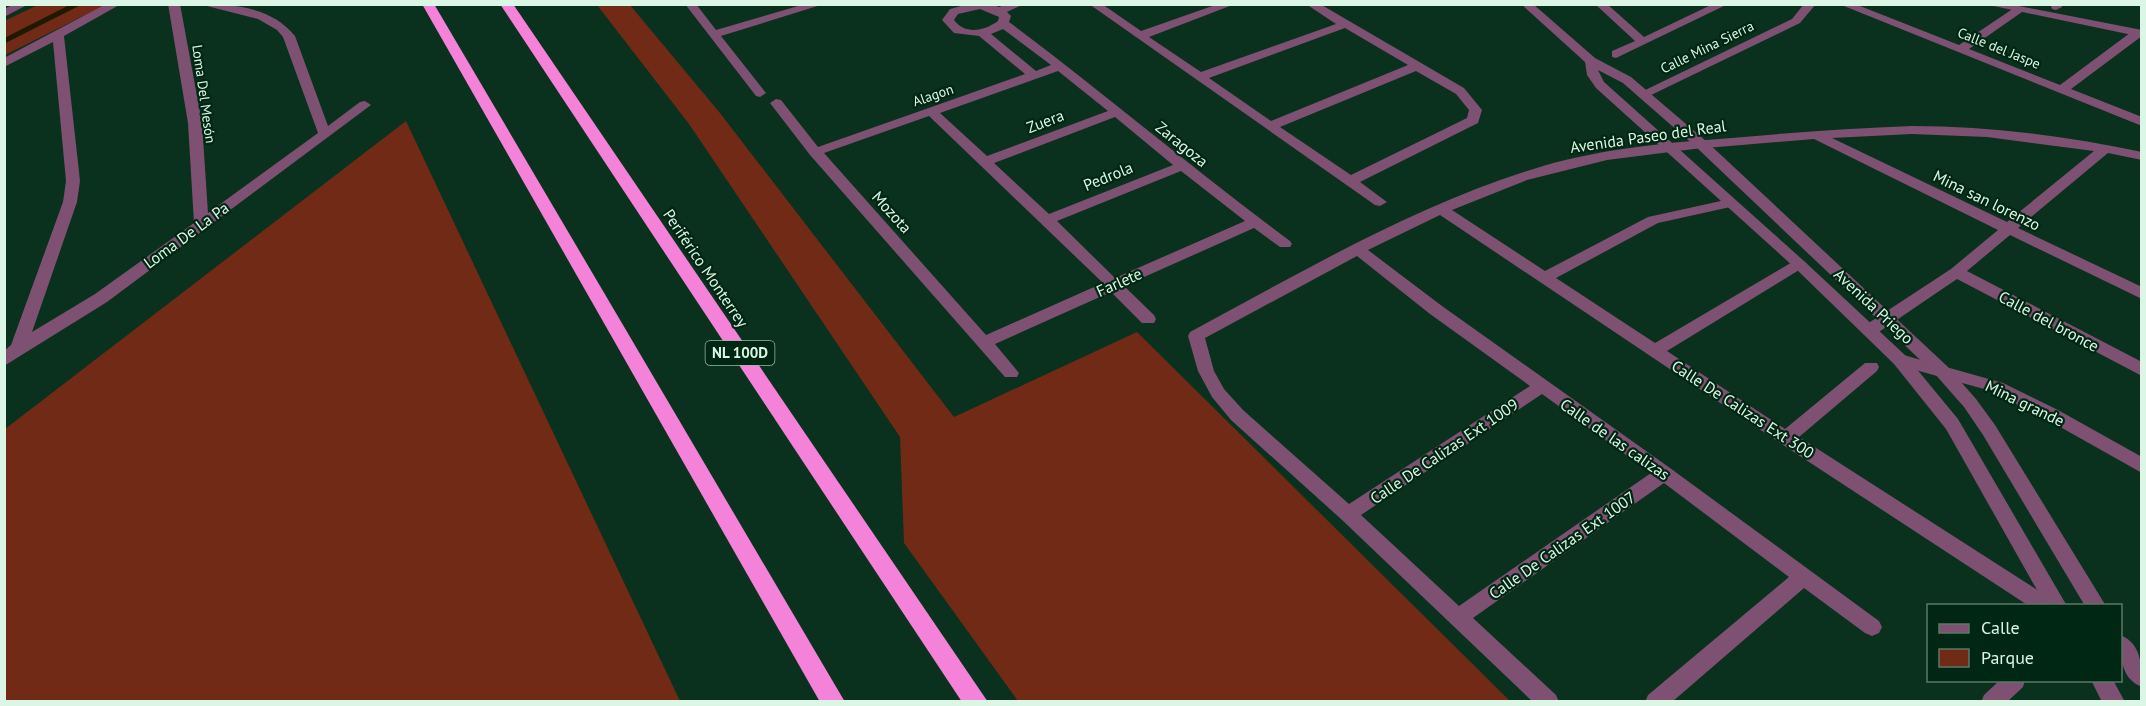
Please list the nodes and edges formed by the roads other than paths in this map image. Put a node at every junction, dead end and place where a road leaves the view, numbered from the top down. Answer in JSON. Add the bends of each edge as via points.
{"nodes":[{"id":1,"x":24,"y":4,"type":"edge"},
{"id":2,"x":116,"y":4,"type":"edge"},
{"id":3,"x":174,"y":4,"type":"edge"},
{"id":4,"x":204,"y":4,"type":"edge"},
{"id":5,"x":428,"y":4,"type":"edge"},
{"id":6,"x":506,"y":4,"type":"edge"},
{"id":7,"x":690,"y":4,"type":"edge"},
{"id":8,"x":1019,"y":4,"type":"edge"},
{"id":9,"x":1094,"y":4,"type":"edge"},
{"id":10,"x":1230,"y":4,"type":"edge"},
{"id":11,"x":1311,"y":4,"type":"edge"},
{"id":12,"x":1526,"y":4,"type":"edge"},
{"id":13,"x":1600,"y":4,"type":"edge"},
{"id":14,"x":1723,"y":4,"type":"edge"},
{"id":15,"x":1811,"y":4,"type":"edge"},
{"id":16,"x":1844,"y":4,"type":"edge"},
{"id":17,"x":1989,"y":4,"type":"edge"},
{"id":18,"x":813,"y":5,"type":"edge"},
{"id":19,"x":980,"y":5,"type":"edge"},
{"id":20,"x":2052,"y":5,"type":"edge"},
{"id":21,"x":950,"y":8,"type":"edge"},
{"id":22,"x":2018,"y":10,"type":"junction"},
{"id":23,"x":999,"y":11,"type":"junction"},
{"id":24,"x":4,"y":14,"type":"edge"},
{"id":25,"x":1004,"y":23,"type":"junction"},
{"id":26,"x":1346,"y":24,"type":"junction"},
{"id":27,"x":2140,"y":30,"type":"edge"},
{"id":28,"x":982,"y":33,"type":"junction"},
{"id":29,"x":715,"y":34,"type":"junction"},
{"id":30,"x":58,"y":36,"type":"junction"},
{"id":31,"x":1139,"y":36,"type":"junction"},
{"id":32,"x":1643,"y":42,"type":"junction"},
{"id":33,"x":1962,"y":49,"type":"junction"},
{"id":34,"x":1616,"y":54,"type":"dead end"},
{"id":35,"x":1592,"y":61,"type":"junction"},
{"id":36,"x":4,"y":63,"type":"edge"},
{"id":37,"x":1061,"y":66,"type":"junction"},
{"id":38,"x":1417,"y":66,"type":"junction"},
{"id":39,"x":1034,"y":75,"type":"junction"},
{"id":40,"x":1200,"y":77,"type":"junction"},
{"id":41,"x":2062,"y":90,"type":"junction"},
{"id":42,"x":760,"y":93,"type":"dead end"},
{"id":43,"x":1643,"y":94,"type":"junction"},
{"id":44,"x":776,"y":103,"type":"dead end"},
{"id":45,"x":365,"y":105,"type":"dead end"},
{"id":46,"x":931,"y":111,"type":"junction"},
{"id":47,"x":1117,"y":112,"type":"junction"},
{"id":48,"x":2142,"y":123,"type":"edge"},
{"id":49,"x":1270,"y":126,"type":"junction"},
{"id":50,"x":325,"y":135,"type":"junction"},
{"id":51,"x":1817,"y":135,"type":"junction"},
{"id":52,"x":1701,"y":144,"type":"junction"},
{"id":53,"x":1670,"y":148,"type":"junction"},
{"id":54,"x":2106,"y":148,"type":"junction"},
{"id":55,"x":815,"y":152,"type":"junction"},
{"id":56,"x":2142,"y":156,"type":"edge"},
{"id":57,"x":984,"y":162,"type":"junction"},
{"id":58,"x":1182,"y":165,"type":"junction"},
{"id":59,"x":1350,"y":181,"type":"junction"},
{"id":60,"x":1380,"y":202,"type":"dead end"},
{"id":61,"x":1730,"y":203,"type":"junction"},
{"id":62,"x":1442,"y":210,"type":"junction"},
{"id":63,"x":1047,"y":220,"type":"junction"},
{"id":64,"x":1255,"y":222,"type":"junction"},
{"id":65,"x":201,"y":224,"type":"junction"},
{"id":66,"x":2008,"y":231,"type":"junction"},
{"id":67,"x":1285,"y":244,"type":"dead end"},
{"id":68,"x":1359,"y":250,"type":"junction"},
{"id":69,"x":1800,"y":264,"type":"junction"},
{"id":70,"x":1956,"y":272,"type":"junction"},
{"id":71,"x":1544,"y":278,"type":"junction"},
{"id":72,"x":1113,"y":285,"type":"junction"},
{"id":73,"x":2142,"y":294,"type":"edge"},
{"id":74,"x":1888,"y":318,"type":"junction"},
{"id":75,"x":1148,"y":319,"type":"dead end"},
{"id":76,"x":1870,"y":330,"type":"junction"},
{"id":77,"x":984,"y":342,"type":"junction"},
{"id":78,"x":1655,"y":351,"type":"junction"},
{"id":79,"x":8,"y":356,"type":"edge"},
{"id":80,"x":1900,"y":360,"type":"junction"},
{"id":81,"x":1871,"y":368,"type":"dead end"},
{"id":82,"x":1941,"y":369,"type":"junction"},
{"id":83,"x":2142,"y":370,"type":"edge"},
{"id":84,"x":1011,"y":373,"type":"dead end"},
{"id":85,"x":1540,"y":387,"type":"junction"},
{"id":86,"x":1786,"y":438,"type":"junction"},
{"id":87,"x":2142,"y":466,"type":"edge"},
{"id":88,"x":1664,"y":473,"type":"junction"},
{"id":89,"x":1348,"y":514,"type":"junction"},
{"id":90,"x":1803,"y":577,"type":"junction"},
{"id":91,"x":2043,"y":604,"type":"edge"},
{"id":92,"x":2056,"y":604,"type":"edge"},
{"id":93,"x":2095,"y":604,"type":"edge"},
{"id":94,"x":1459,"y":617,"type":"junction"},
{"id":95,"x":1872,"y":627,"type":"dead end"},
{"id":96,"x":2122,"y":647,"type":"edge"},
{"id":97,"x":2142,"y":678,"type":"edge"},
{"id":98,"x":2013,"y":682,"type":"edge"},
{"id":99,"x":2103,"y":682,"type":"edge"},
{"id":100,"x":833,"y":702,"type":"edge"},
{"id":101,"x":976,"y":702,"type":"edge"},
{"id":102,"x":1548,"y":702,"type":"edge"},
{"id":103,"x":1656,"y":702,"type":"edge"},
{"id":104,"x":1992,"y":702,"type":"edge"},
{"id":105,"x":2114,"y":702,"type":"edge"}],
"edges":[{"from":1,"to":24,"type":"street"},
{"from":2,"to":30,"type":"street"},
{"from":3,"to":65,"type":"street","name":"Loma Del Mesón","via":[[195,123]]},
{"from":4,"to":50,"type":"street","via":[[261,16],[281,26],[289,36]]},
{"from":5,"to":100,"type":"highway"},
{"from":6,"to":101,"type":"highway","name":"Periférico Monterrey","number":"NL 100D"},
{"from":7,"to":29,"type":"street"},
{"from":8,"to":23,"type":"street"},
{"from":9,"to":31,"type":"street"},
{"from":10,"to":31,"type":"street"},
{"from":11,"to":26,"type":"street"},
{"from":12,"to":35,"type":"street","name":"Avenida Priego"},
{"from":13,"to":32,"type":"street"},
{"from":14,"to":32,"type":"street"},
{"from":15,"to":43,"type":"street","name":"Calle Mina Sierra","via":[[1796,21]]},
{"from":16,"to":33,"type":"street","name":"Calle del Jaspe"},
{"from":17,"to":22,"type":"street"},
{"from":18,"to":29,"type":"street"},
{"from":19,"to":21,"type":"street"},
{"from":19,"to":23,"type":"street"},
{"from":20,"to":27,"type":"street"},
{"from":21,"to":28,"type":"street","via":[[948,20],[955,29]]},
{"from":22,"to":27,"type":"street"},
{"from":22,"to":33,"type":"street"},
{"from":23,"to":25,"type":"street","via":[[1005,16]]},
{"from":25,"to":28,"type":"street"},
{"from":25,"to":37,"type":"street","name":"Zaragoza"},
{"from":26,"to":38,"type":"street"},
{"from":26,"to":40,"type":"street"},
{"from":27,"to":41,"type":"street"},
{"from":28,"to":39,"type":"street"},
{"from":29,"to":42,"type":"street"},
{"from":30,"to":36,"type":"street"},
{"from":30,"to":79,"type":"street","via":[[73,182],[70,202]]},
{"from":31,"to":40,"type":"street"},
{"from":32,"to":34,"type":"street"},
{"from":33,"to":41,"type":"street","name":"Calle del Jaspe"},
{"from":35,"to":43,"type":"street","name":"Avenida Priego","via":[[1620,75]]},
{"from":35,"to":53,"type":"street","name":"Avenida Priego","via":[[1595,80]]},
{"from":37,"to":39,"type":"street","name":"Alagon"},
{"from":37,"to":47,"type":"street","name":"Zaragoza"},
{"from":38,"to":49,"type":"street"},
{"from":38,"to":59,"type":"street","via":[[1460,91],[1476,110],[1473,120]]},
{"from":39,"to":46,"type":"street","name":"Alagon"},
{"from":40,"to":49,"type":"street"},
{"from":41,"to":48,"type":"street","name":"Calle del Jaspe"},
{"from":43,"to":52,"type":"street","name":"Avenida Priego"},
{"from":44,"to":55,"type":"street","name":"Mozota"},
{"from":45,"to":50,"type":"street","name":"Loma De La Pa"},
{"from":46,"to":55,"type":"street","name":"Alagon"},
{"from":46,"to":57,"type":"street"},
{"from":47,"to":57,"type":"street","name":"Zuera"},
{"from":47,"to":58,"type":"street","name":"Zaragoza"},
{"from":49,"to":59,"type":"street"},
{"from":50,"to":65,"type":"street","name":"Loma De La Pa"},
{"from":51,"to":52,"type":"street","name":"Avenida Paseo del Real"},
{"from":51,"to":54,"type":"street","name":"Avenida Paseo del Real","via":[[1962,131]]},
{"from":51,"to":66,"type":"street","name":"Mina san lorenzo"},
{"from":52,"to":53,"type":"street","name":"Avenida Paseo del Real"},
{"from":52,"to":74,"type":"street","name":"Avenida Priego"},
{"from":53,"to":61,"type":"street","name":"Avenida Priego"},
{"from":53,"to":62,"type":"street","name":"Avenida Paseo del Real","via":[[1602,158],[1522,177]]},
{"from":54,"to":56,"type":"street","name":"Avenida Paseo del Real"},
{"from":54,"to":66,"type":"street"},
{"from":55,"to":77,"type":"street","name":"Mozota"},
{"from":57,"to":63,"type":"street"},
{"from":58,"to":63,"type":"street","name":"Pedrola"},
{"from":58,"to":64,"type":"street","name":"Zaragoza"},
{"from":59,"to":60,"type":"street"},
{"from":61,"to":69,"type":"street","name":"Avenida Priego"},
{"from":61,"to":71,"type":"street","via":[[1653,220]]},
{"from":62,"to":68,"type":"street","name":"Avenida Paseo del Real"},
{"from":62,"to":71,"type":"street","name":"Calle De Calizas Ext 300"},
{"from":63,"to":72,"type":"street"},
{"from":64,"to":67,"type":"street","name":"Zaragoza"},
{"from":64,"to":72,"type":"street","name":"Farlete"},
{"from":65,"to":79,"type":"street","name":"Loma De La Pa","via":[[101,298]]},
{"from":66,"to":70,"type":"street"},
{"from":66,"to":73,"type":"street","name":"Mina san lorenzo"},
{"from":68,"to":85,"type":"street","name":"Calle de las calizas"},
{"from":68,"to":89,"type":"street","name":"Avenida Paseo del Real","via":[[1196,336],[1206,371],[1218,393],[1237,415]]},
{"from":69,"to":76,"type":"street","name":"Avenida Priego"},
{"from":69,"to":78,"type":"street"},
{"from":70,"to":74,"type":"street"},
{"from":70,"to":83,"type":"street","name":"Calle del bronce"},
{"from":71,"to":78,"type":"street","name":"Calle De Calizas Ext 300"},
{"from":72,"to":75,"type":"street"},
{"from":72,"to":77,"type":"street","name":"Farlete"},
{"from":74,"to":76,"type":"street"},
{"from":74,"to":82,"type":"street","name":"Avenida Priego"},
{"from":76,"to":80,"type":"street","name":"Avenida Priego"},
{"from":77,"to":84,"type":"street","name":"Mozota"},
{"from":78,"to":86,"type":"street","name":"Calle De Calizas Ext 300"},
{"from":80,"to":82,"type":"street","name":"Mina grande"},
{"from":80,"to":92,"type":"street","name":"Avenida Priego","via":[[1952,424]]},
{"from":81,"to":86,"type":"street"},
{"from":82,"to":87,"type":"street","name":"Mina grande","via":[[2014,395]]},
{"from":82,"to":93,"type":"street","name":"Avenida Priego","via":[[1989,430]]},
{"from":85,"to":88,"type":"street","name":"Calle de las calizas"},
{"from":85,"to":89,"type":"street","name":"Calle De Calizas Ext 1009"},
{"from":86,"to":91,"type":"street","name":"Calle De Calizas Ext 300"},
{"from":88,"to":90,"type":"street","name":"Calle de las calizas"},
{"from":88,"to":94,"type":"street","name":"Calle De Calizas Ext 1007"},
{"from":89,"to":94,"type":"street"},
{"from":90,"to":95,"type":"street","name":"Calle de las calizas"},
{"from":90,"to":103,"type":"street"},
{"from":94,"to":102,"type":"street"},
{"from":96,"to":97,"type":"street"},
{"from":98,"to":104,"type":"street"},
{"from":99,"to":105,"type":"street"}]}
